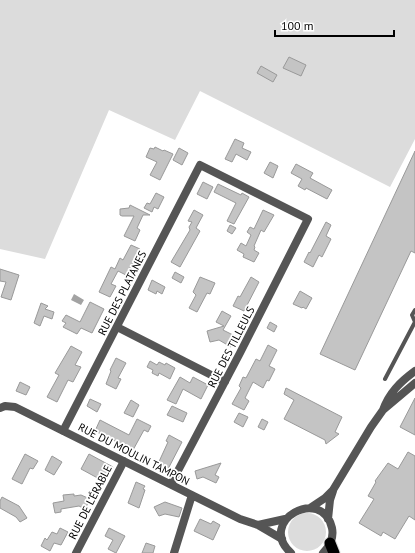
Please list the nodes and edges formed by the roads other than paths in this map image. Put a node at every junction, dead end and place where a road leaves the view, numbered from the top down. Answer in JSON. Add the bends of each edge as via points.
{"nodes":[{"id":1,"x":200,"y":165,"type":"joint"},
{"id":2,"x":415,"y":310,"type":"edge"},
{"id":3,"x":415,"y":322,"type":"edge"},
{"id":4,"x":117,"y":327,"type":"junction"},
{"id":5,"x":415,"y":372,"type":"edge"},
{"id":6,"x":385,"y":379,"type":"dead end"},
{"id":7,"x":225,"y":382,"type":"junction"},
{"id":8,"x":415,"y":382,"type":"edge"},
{"id":9,"x":0,"y":408,"type":"edge"},
{"id":10,"x":383,"y":410,"type":"junction"},
{"id":11,"x":64,"y":431,"type":"junction"},
{"id":12,"x":124,"y":461,"type":"junction"},
{"id":13,"x":171,"y":484,"type":"junction"},
{"id":14,"x":333,"y":490,"type":"junction"},
{"id":15,"x":192,"y":495,"type":"junction"},
{"id":16,"x":310,"y":508,"type":"junction"},
{"id":17,"x":285,"y":519,"type":"junction"},
{"id":18,"x":328,"y":520,"type":"junction"},
{"id":19,"x":258,"y":525,"type":"junction"},
{"id":20,"x":282,"y":539,"type":"junction"},
{"id":21,"x":332,"y":548,"type":"edge"},
{"id":22,"x":288,"y":552,"type":"edge"},
{"id":23,"x":76,"y":553,"type":"edge"},
{"id":24,"x":174,"y":553,"type":"edge"},
{"id":25,"x":323,"y":553,"type":"edge"}],
"edges":[{"from":1,"to":4,"type":"street","name":"RUE DES PLATANES"},
{"from":1,"to":7,"type":"street","name":"RUE DES TILLEULS","via":[[308,219]]},
{"from":2,"to":3,"type":"lane","via":[[412,315]]},
{"from":3,"to":6,"type":"lane"},
{"from":4,"to":7,"type":"street"},
{"from":4,"to":11,"type":"street","name":"RUE DES PLATANES"},
{"from":5,"to":10,"type":"street","via":[[397,386]]},
{"from":7,"to":13,"type":"street","name":"RUE DES TILLEULS"},
{"from":8,"to":10,"type":"street"},
{"from":9,"to":11,"type":"street","name":"RUE DU MOULIN TAMPON","via":[[15,407]]},
{"from":10,"to":14,"type":"street"},
{"from":11,"to":12,"type":"street","name":"RUE DU MOULIN TAMPON"},
{"from":12,"to":13,"type":"street","name":"RUE DU MOULIN TAMPON"},
{"from":12,"to":23,"type":"street","name":"RUE DE L’ÉRABLE"},
{"from":13,"to":15,"type":"street","name":"RUE DU MOULIN TAMPON"},
{"from":14,"to":16,"type":"street"},
{"from":14,"to":18,"type":"street"},
{"from":15,"to":19,"type":"street","name":"RUE DU MOULIN TAMPON"},
{"from":15,"to":24,"type":"street"},
{"from":16,"to":17,"type":"street","via":[[296,510]]},
{"from":16,"to":18,"type":"street","via":[[320,512]]},
{"from":17,"to":19,"type":"street"},
{"from":17,"to":20,"type":"street"},
{"from":18,"to":21,"type":"street","via":[[332,531]]},
{"from":19,"to":20,"type":"street","name":"RUE DU MOULIN TAMPON"},
{"from":20,"to":22,"type":"street"},
{"from":21,"to":25,"type":"street"}]}
